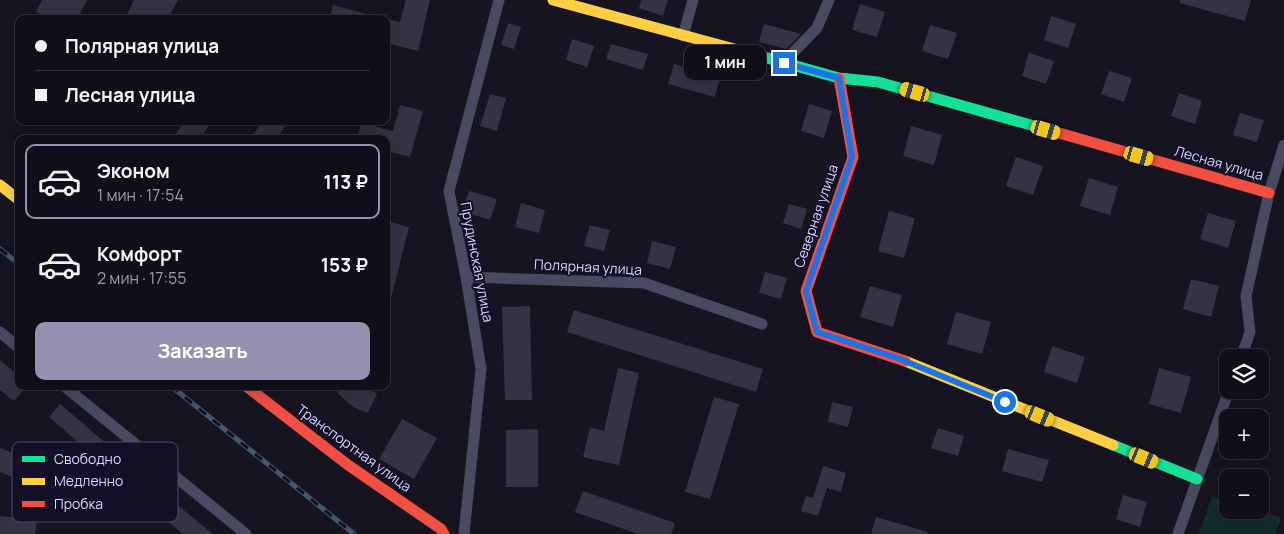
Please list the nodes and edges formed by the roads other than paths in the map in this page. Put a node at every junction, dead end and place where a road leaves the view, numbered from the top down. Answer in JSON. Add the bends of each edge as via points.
{"nodes":[{"id":1,"x":499,"y":0,"type":"edge"},
{"id":2,"x":553,"y":0,"type":"edge"},
{"id":3,"x":692,"y":0,"type":"edge"},
{"id":4,"x":829,"y":0,"type":"edge"},
{"id":5,"x":683,"y":36,"type":"junction"},
{"id":6,"x":784,"y":63,"type":"junction"},
{"id":7,"x":839,"y":78,"type":"junction"},
{"id":8,"x":1284,"y":145,"type":"edge"},
{"id":9,"x":0,"y":185,"type":"edge"},
{"id":10,"x":1269,"y":193,"type":"junction"},
{"id":11,"x":15,"y":197,"type":"edge"},
{"id":12,"x":466,"y":276,"type":"junction"},
{"id":13,"x":762,"y":324,"type":"dead end"},
{"id":14,"x":0,"y":332,"type":"edge"},
{"id":15,"x":15,"y":345,"type":"edge"},
{"id":16,"x":1244,"y":349,"type":"edge"},
{"id":17,"x":69,"y":390,"type":"edge"},
{"id":18,"x":251,"y":390,"type":"edge"},
{"id":19,"x":1226,"y":399,"type":"edge"},
{"id":20,"x":133,"y":442,"type":"edge"},
{"id":21,"x":178,"y":479,"type":"edge"},
{"id":22,"x":1197,"y":480,"type":"junction"},
{"id":23,"x":246,"y":534,"type":"edge"},
{"id":24,"x":444,"y":534,"type":"edge"},
{"id":25,"x":464,"y":534,"type":"edge"},
{"id":26,"x":1178,"y":534,"type":"edge"}],
"edges":[{"from":1,"to":12,"type":"street","name":"Прудинская улица","via":[[449,191]]},
{"from":2,"to":5,"type":"street","name":"Лесная улица"},
{"from":3,"to":5,"type":"street"},
{"from":4,"to":6,"type":"street","via":[[817,28]]},
{"from":5,"to":6,"type":"street","name":"Лесная улица"},
{"from":6,"to":7,"type":"street","name":"Лесная улица"},
{"from":7,"to":10,"type":"street","name":"Лесная улица","via":[[878,82]]},
{"from":7,"to":22,"type":"street","name":"Северная улица","via":[[852,157],[806,291],[817,332],[900,359]]},
{"from":8,"to":10,"type":"street"},
{"from":9,"to":11,"type":"street"},
{"from":10,"to":16,"type":"street","via":[[1246,296],[1250,332]]},
{"from":12,"to":13,"type":"street","name":"Полярная улица","via":[[644,283]]},
{"from":12,"to":25,"type":"street","name":"Прудинская улица","via":[[481,370]]},
{"from":14,"to":15,"type":"street"},
{"from":17,"to":20,"type":"street"},
{"from":18,"to":24,"type":"street","name":"Транспортная улица"},
{"from":19,"to":22,"type":"street"},
{"from":21,"to":23,"type":"street"},
{"from":22,"to":26,"type":"street"}]}
